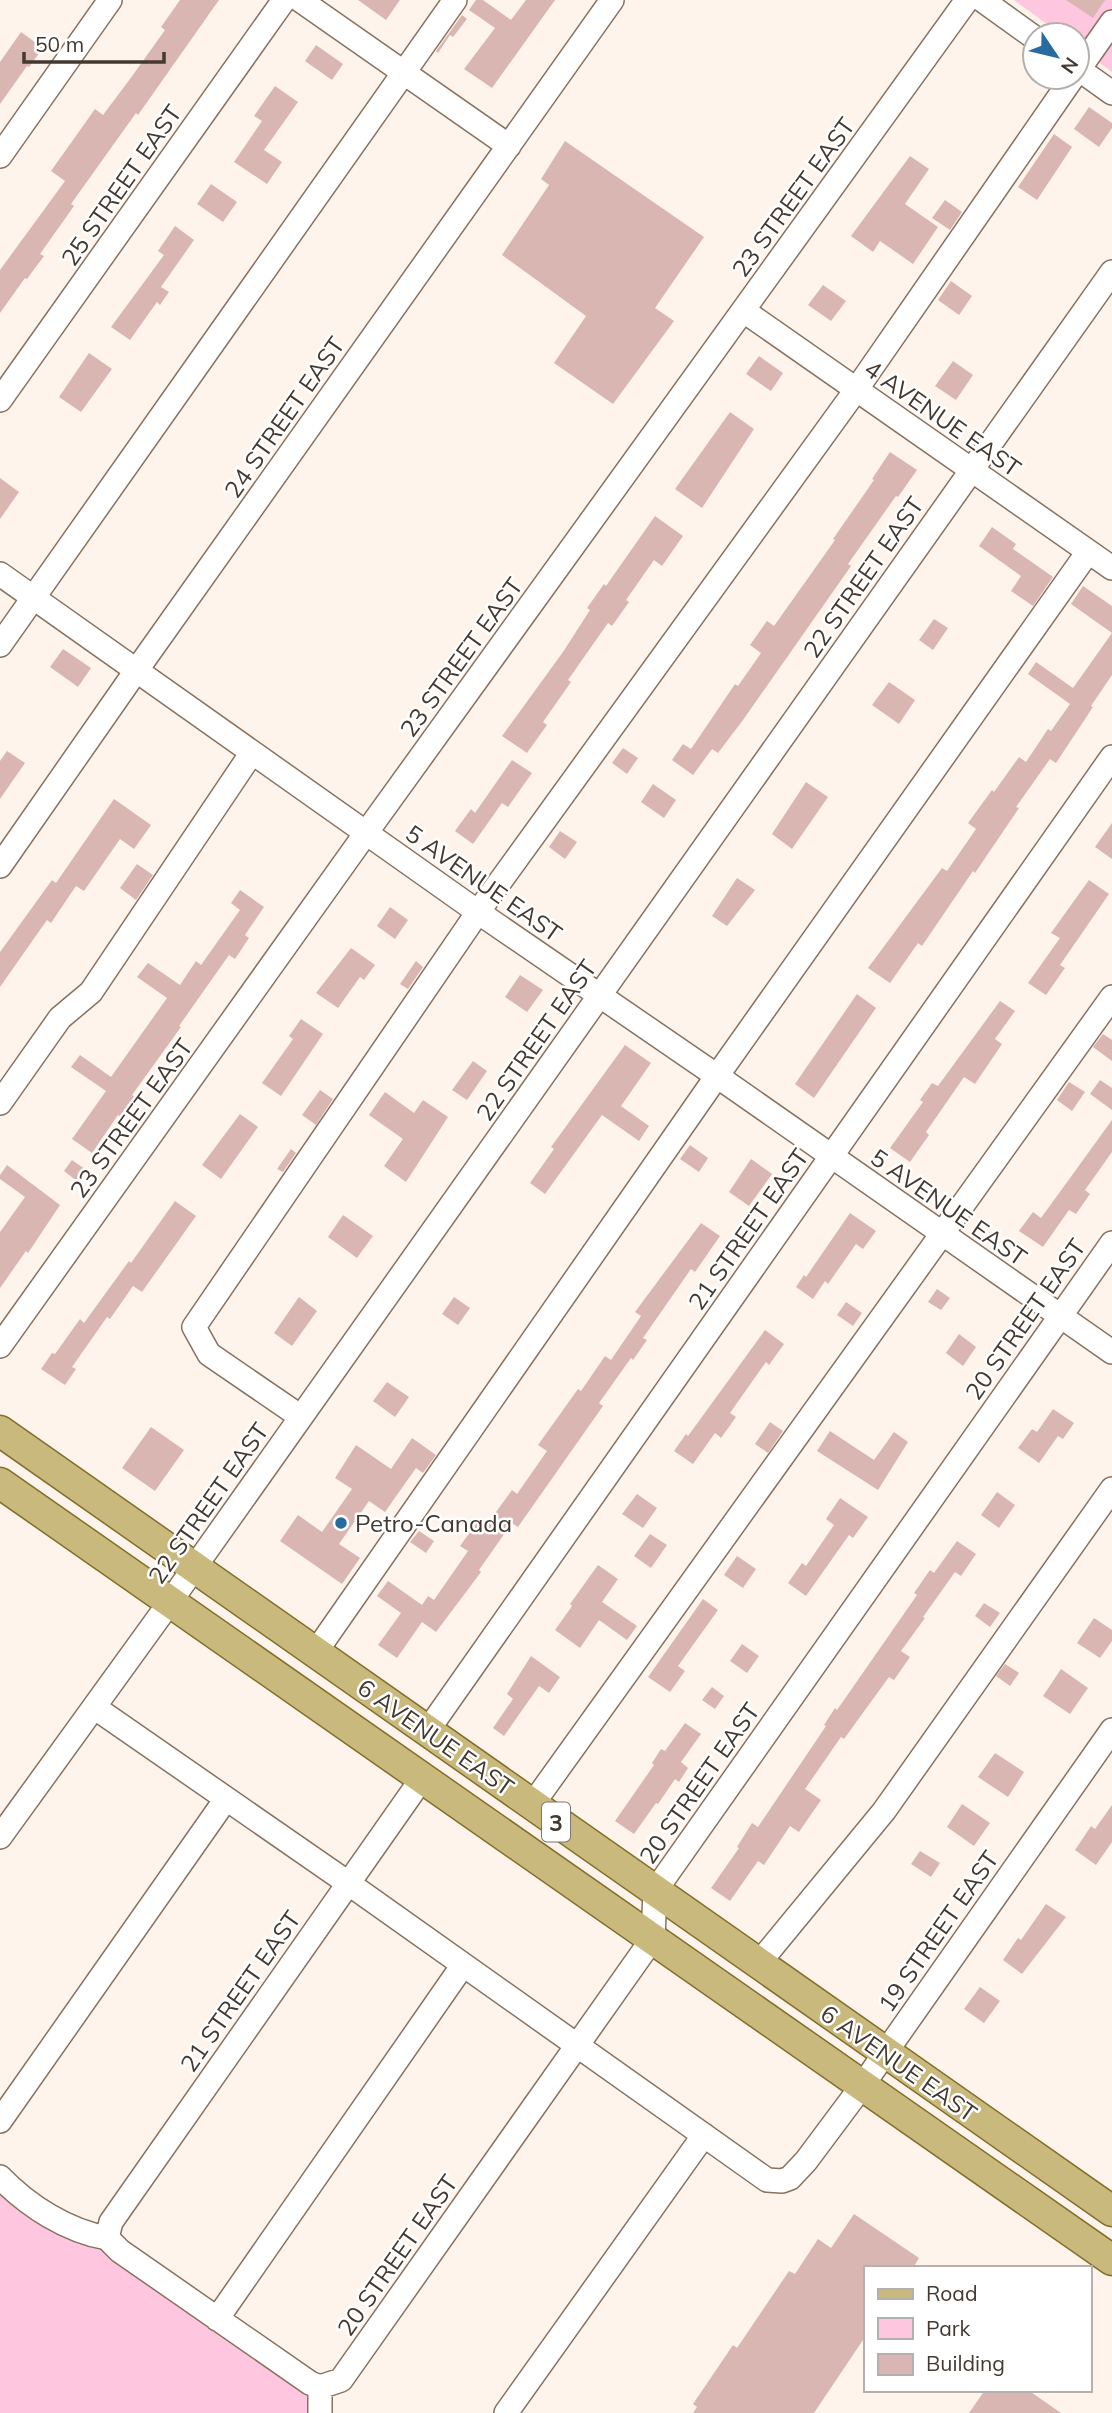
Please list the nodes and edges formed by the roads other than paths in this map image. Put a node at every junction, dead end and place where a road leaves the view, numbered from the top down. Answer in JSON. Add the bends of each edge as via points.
{"nodes":[{"id":1,"x":110,"y":0,"type":"edge"},
{"id":2,"x":284,"y":0,"type":"edge"},
{"id":3,"x":300,"y":0,"type":"edge"},
{"id":4,"x":455,"y":0,"type":"edge"},
{"id":5,"x":612,"y":0,"type":"edge"},
{"id":6,"x":967,"y":0,"type":"edge"},
{"id":7,"x":982,"y":0,"type":"edge"},
{"id":8,"x":1112,"y":22,"type":"edge"},
{"id":9,"x":1021,"y":28,"type":"edge"},
{"id":10,"x":1091,"y":51,"type":"edge"},
{"id":11,"x":403,"y":73,"type":"junction"},
{"id":12,"x":1091,"y":81,"type":"edge"},
{"id":13,"x":1063,"y":91,"type":"edge"},
{"id":14,"x":1112,"y":93,"type":"edge"},
{"id":15,"x":509,"y":146,"type":"junction"},
{"id":16,"x":0,"y":156,"type":"edge"},
{"id":17,"x":1112,"y":272,"type":"edge"},
{"id":18,"x":744,"y":311,"type":"junction"},
{"id":19,"x":856,"y":390,"type":"junction"},
{"id":20,"x":0,"y":400,"type":"edge"},
{"id":21,"x":971,"y":469,"type":"junction"},
{"id":22,"x":1088,"y":552,"type":"junction"},
{"id":23,"x":1112,"y":568,"type":"edge"},
{"id":24,"x":0,"y":574,"type":"edge"},
{"id":25,"x":34,"y":598,"type":"junction"},
{"id":26,"x":0,"y":645,"type":"edge"},
{"id":27,"x":135,"y":671,"type":"junction"},
{"id":28,"x":251,"y":754,"type":"junction"},
{"id":29,"x":1112,"y":757,"type":"edge"},
{"id":30,"x":366,"y":833,"type":"junction"},
{"id":31,"x":0,"y":866,"type":"edge"},
{"id":32,"x":478,"y":912,"type":"junction"},
{"id":33,"x":600,"y":996,"type":"junction"},
{"id":34,"x":1112,"y":997,"type":"edge"},
{"id":35,"x":717,"y":1076,"type":"junction"},
{"id":36,"x":0,"y":1103,"type":"edge"},
{"id":37,"x":831,"y":1157,"type":"junction"},
{"id":38,"x":943,"y":1234,"type":"junction"},
{"id":39,"x":1112,"y":1243,"type":"edge"},
{"id":40,"x":1059,"y":1316,"type":"junction"},
{"id":41,"x":0,"y":1346,"type":"edge"},
{"id":42,"x":1112,"y":1352,"type":"edge"},
{"id":43,"x":301,"y":1417,"type":"junction"},
{"id":44,"x":0,"y":1431,"type":"edge"},
{"id":45,"x":0,"y":1482,"type":"edge"},
{"id":46,"x":1112,"y":1489,"type":"edge"},
{"id":47,"x":194,"y":1567,"type":"junction"},
{"id":48,"x":170,"y":1602,"type":"junction"},
{"id":49,"x":315,"y":1653,"type":"junction"},
{"id":50,"x":94,"y":1707,"type":"junction"},
{"id":51,"x":428,"y":1730,"type":"junction"},
{"id":52,"x":1112,"y":1730,"type":"edge"},
{"id":53,"x":423,"y":1777,"type":"junction"},
{"id":54,"x":226,"y":1799,"type":"junction"},
{"id":55,"x":532,"y":1805,"type":"junction"},
{"id":56,"x":0,"y":1836,"type":"edge"},
{"id":57,"x":348,"y":1883,"type":"junction"},
{"id":58,"x":655,"y":1891,"type":"junction"},
{"id":59,"x":653,"y":1938,"type":"junction"},
{"id":60,"x":759,"y":1963,"type":"junction"},
{"id":61,"x":463,"y":1965,"type":"junction"},
{"id":62,"x":578,"y":2045,"type":"junction"},
{"id":63,"x":884,"y":2053,"type":"junction"},
{"id":64,"x":862,"y":2086,"type":"junction"},
{"id":65,"x":0,"y":2121,"type":"edge"},
{"id":66,"x":704,"y":2135,"type":"junction"},
{"id":67,"x":0,"y":2177,"type":"edge"},
{"id":68,"x":1112,"y":2211,"type":"edge"},
{"id":69,"x":107,"y":2238,"type":"junction"},
{"id":70,"x":1112,"y":2260,"type":"edge"},
{"id":71,"x":216,"y":2319,"type":"junction"},
{"id":72,"x":320,"y":2387,"type":"junction"},
{"id":73,"x":320,"y":2413,"type":"edge"},
{"id":74,"x":506,"y":2413,"type":"edge"}],
"edges":[{"from":1,"to":16,"type":"street"},
{"from":2,"to":20,"type":"street","name":"25 STREET EAST"},
{"from":3,"to":11,"type":"street"},
{"from":4,"to":11,"type":"street"},
{"from":5,"to":15,"type":"street","name":"24 STREET EAST"},
{"from":6,"to":18,"type":"street","name":"23 STREET EAST"},
{"from":7,"to":9,"type":"street"},
{"from":8,"to":10,"type":"street"},
{"from":11,"to":15,"type":"street"},
{"from":11,"to":25,"type":"street"},
{"from":12,"to":14,"type":"street"},
{"from":13,"to":19,"type":"street"},
{"from":15,"to":27,"type":"street","name":"24 STREET EAST"},
{"from":17,"to":21,"type":"street","name":"22 STREET EAST"},
{"from":18,"to":19,"type":"street","name":"4 AVENUE EAST"},
{"from":18,"to":30,"type":"street","name":"23 STREET EAST"},
{"from":19,"to":21,"type":"street","name":"4 AVENUE EAST"},
{"from":19,"to":32,"type":"street"},
{"from":21,"to":22,"type":"street","name":"4 AVENUE EAST"},
{"from":21,"to":33,"type":"street","name":"22 STREET EAST"},
{"from":22,"to":23,"type":"street","name":"4 AVENUE EAST"},
{"from":22,"to":35,"type":"street"},
{"from":24,"to":25,"type":"street","name":"5 AVENUE EAST"},
{"from":25,"to":26,"type":"street"},
{"from":25,"to":27,"type":"street","name":"5 AVENUE EAST"},
{"from":27,"to":28,"type":"street","name":"5 AVENUE EAST"},
{"from":27,"to":31,"type":"street","name":"24 STREET EAST"},
{"from":28,"to":30,"type":"street","name":"5 AVENUE EAST"},
{"from":28,"to":36,"type":"street","via":[[91,992],[60,1018]]},
{"from":29,"to":37,"type":"street","name":"21 STREET EAST"},
{"from":30,"to":32,"type":"street","name":"5 AVENUE EAST"},
{"from":30,"to":41,"type":"street","name":"23 STREET EAST"},
{"from":32,"to":33,"type":"street","name":"5 AVENUE EAST"},
{"from":32,"to":43,"type":"street","via":[[194,1327],[209,1354]]},
{"from":33,"to":35,"type":"street","name":"5 AVENUE EAST"},
{"from":33,"to":43,"type":"street","name":"22 STREET EAST"},
{"from":34,"to":38,"type":"street"},
{"from":35,"to":37,"type":"street","name":"5 AVENUE EAST"},
{"from":35,"to":49,"type":"street"},
{"from":37,"to":38,"type":"street","name":"5 AVENUE EAST"},
{"from":37,"to":51,"type":"street","name":"21 STREET EAST"},
{"from":38,"to":40,"type":"street","name":"5 AVENUE EAST"},
{"from":38,"to":55,"type":"street"},
{"from":39,"to":40,"type":"street","name":"20 STREET EAST"},
{"from":40,"to":42,"type":"street","name":"5 AVENUE EAST"},
{"from":40,"to":58,"type":"street","name":"20 STREET EAST"},
{"from":43,"to":47,"type":"street","name":"22 STREET EAST"},
{"from":44,"to":47,"type":"main road","name":"6 AVENUE EAST","number":"3"},
{"from":45,"to":48,"type":"main road","name":"6 AVENUE EAST","number":"3"},
{"from":46,"to":60,"type":"street","via":[[884,1811]]},
{"from":47,"to":48,"type":"street","name":"22 STREET EAST"},
{"from":47,"to":49,"type":"main road","name":"6 AVENUE EAST","number":"3"},
{"from":48,"to":50,"type":"street","name":"22 STREET EAST"},
{"from":48,"to":53,"type":"main road","name":"6 AVENUE EAST","number":"3"},
{"from":49,"to":51,"type":"main road","name":"6 AVENUE EAST","number":"3"},
{"from":50,"to":54,"type":"street","name":"19 STREET EAST"},
{"from":50,"to":56,"type":"street","name":"22 STREET EAST"},
{"from":51,"to":55,"type":"main road","name":"6 AVENUE EAST","number":"3"},
{"from":52,"to":63,"type":"street","name":"19 STREET EAST"},
{"from":53,"to":57,"type":"street","name":"21 STREET EAST"},
{"from":53,"to":59,"type":"main road","name":"6 AVENUE EAST","number":"3"},
{"from":54,"to":57,"type":"street","name":"19 STREET EAST"},
{"from":54,"to":65,"type":"street"},
{"from":55,"to":58,"type":"main road","name":"6 AVENUE EAST","number":"3"},
{"from":57,"to":61,"type":"street","name":"19 STREET EAST"},
{"from":57,"to":69,"type":"street","name":"21 STREET EAST","via":[[111,2222]]},
{"from":58,"to":59,"type":"street","name":"20 STREET EAST"},
{"from":58,"to":60,"type":"main road","name":"6 AVENUE EAST","number":"3"},
{"from":59,"to":62,"type":"street","name":"20 STREET EAST"},
{"from":59,"to":64,"type":"main road","name":"6 AVENUE EAST","number":"3"},
{"from":60,"to":63,"type":"main road","name":"6 AVENUE EAST","number":"3"},
{"from":61,"to":62,"type":"street","name":"19 STREET EAST"},
{"from":61,"to":71,"type":"street"},
{"from":62,"to":66,"type":"street","name":"19 STREET EAST"},
{"from":62,"to":72,"type":"street","name":"20 STREET EAST","via":[[341,2380]]},
{"from":63,"to":64,"type":"street","name":"19 STREET EAST"},
{"from":63,"to":68,"type":"main road","name":"6 AVENUE EAST","number":"3"},
{"from":64,"to":66,"type":"street","name":"19 STREET EAST","via":[[806,2161],[782,2181],[767,2180]]},
{"from":64,"to":70,"type":"main road","name":"6 AVENUE EAST","number":"3"},
{"from":66,"to":74,"type":"street"},
{"from":67,"to":69,"type":"street","via":[[74,2230]]},
{"from":69,"to":71,"type":"street"},
{"from":71,"to":72,"type":"street"},
{"from":72,"to":73,"type":"street"}]}
